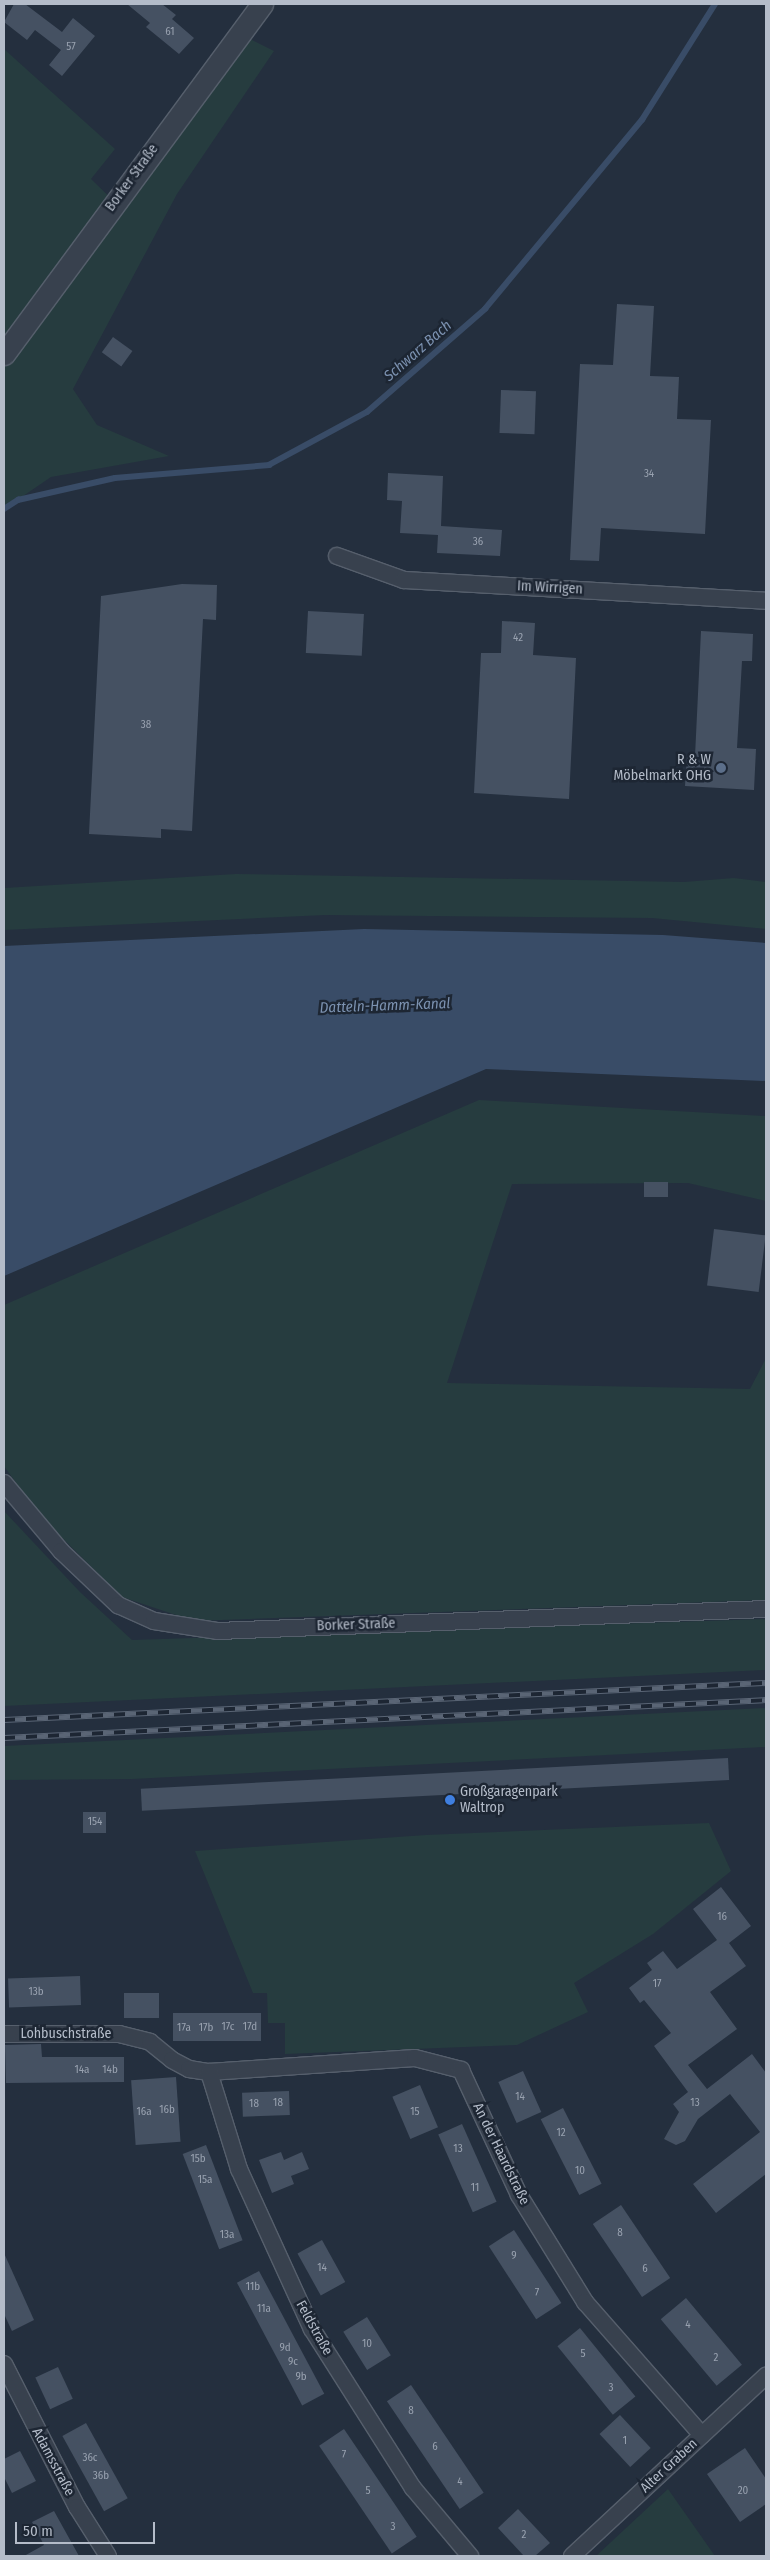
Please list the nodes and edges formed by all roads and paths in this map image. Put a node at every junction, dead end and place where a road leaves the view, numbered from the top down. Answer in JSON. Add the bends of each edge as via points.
{"nodes":[{"id":1,"x":262,"y":4,"type":"edge"},
{"id":2,"x":4,"y":354,"type":"edge"},
{"id":3,"x":337,"y":556,"type":"dead end"},
{"id":4,"x":766,"y":601,"type":"edge"},
{"id":5,"x":4,"y":1483,"type":"edge"},
{"id":6,"x":766,"y":1609,"type":"edge"},
{"id":7,"x":4,"y":2034,"type":"edge"},
{"id":8,"x":209,"y":2072,"type":"junction"},
{"id":9,"x":4,"y":2364,"type":"edge"},
{"id":10,"x":766,"y":2376,"type":"edge"},
{"id":11,"x":702,"y":2435,"type":"junction"},
{"id":12,"x":108,"y":2556,"type":"edge"},
{"id":13,"x":470,"y":2556,"type":"edge"},
{"id":14,"x":572,"y":2556,"type":"edge"}],
"edges":[{"from":1,"to":2,"type":"street","name":"Borker Straße"},
{"from":3,"to":4,"type":"street","name":"Im Wirrigen","via":[[404,580]]},
{"from":5,"to":6,"type":"street","name":"Borker Straße","via":[[62,1551],[118,1605],[154,1621],[218,1631]]},
{"from":7,"to":8,"type":"street","name":"Lohbuschstraße","via":[[119,2034],[150,2042],[189,2069]]},
{"from":8,"to":11,"type":"street","name":"An der Haardstraße","via":[[415,2058],[461,2070],[519,2195],[585,2302]]},
{"from":8,"to":13,"type":"street","name":"Feldstraße","via":[[239,2169],[312,2329],[413,2488]]},
{"from":9,"to":12,"type":"street","name":"Adamsstraße","via":[[77,2507]]},
{"from":10,"to":11,"type":"street","name":"Alter Graben"},
{"from":11,"to":14,"type":"street","name":"Alter Graben"}]}
